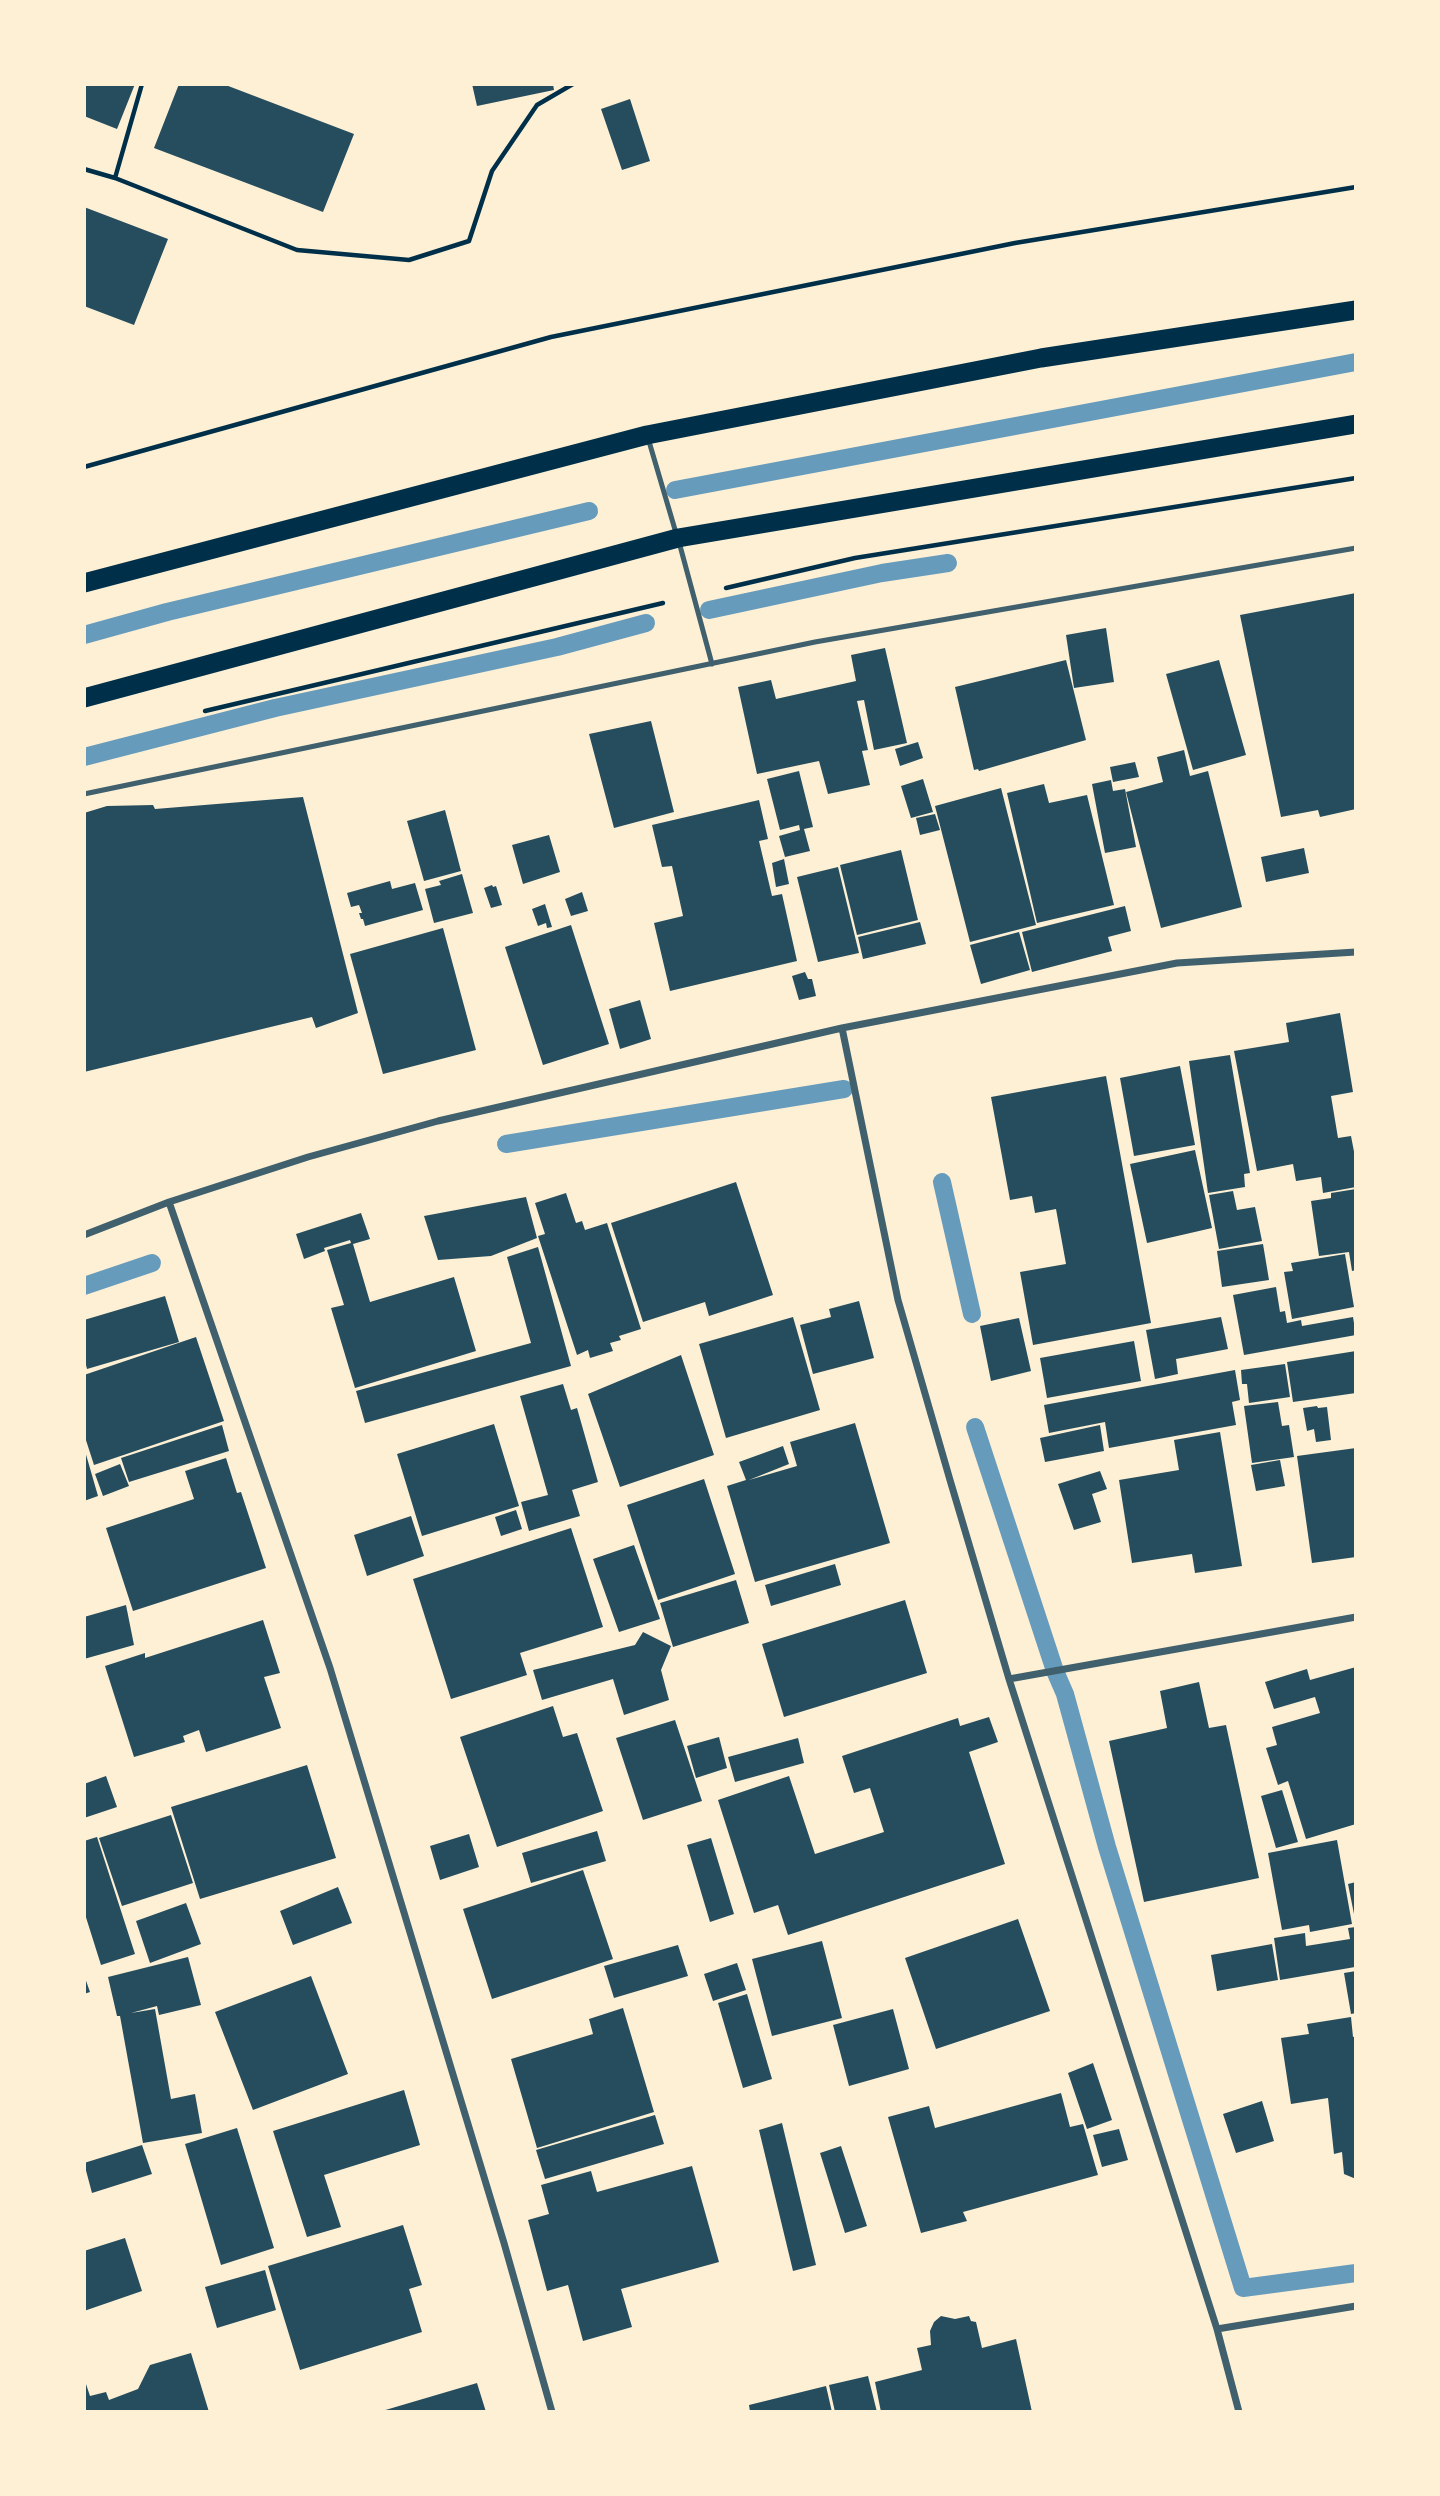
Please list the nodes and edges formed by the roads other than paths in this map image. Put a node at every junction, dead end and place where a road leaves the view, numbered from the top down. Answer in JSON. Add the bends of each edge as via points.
{"nodes":[{"id":1,"x":1356,"y":310,"type":"edge"},
{"id":2,"x":1356,"y":424,"type":"edge"},
{"id":3,"x":647,"y":435,"type":"junction"},
{"id":4,"x":678,"y":538,"type":"junction"},
{"id":5,"x":1356,"y":548,"type":"edge"},
{"id":6,"x":84,"y":583,"type":"edge"},
{"id":7,"x":712,"y":664,"type":"junction"},
{"id":8,"x":84,"y":698,"type":"edge"},
{"id":9,"x":84,"y":794,"type":"edge"},
{"id":10,"x":1356,"y":952,"type":"edge"},
{"id":11,"x":842,"y":1028,"type":"junction"},
{"id":12,"x":169,"y":1202,"type":"junction"},
{"id":13,"x":84,"y":1235,"type":"edge"},
{"id":14,"x":1356,"y":1617,"type":"edge"},
{"id":15,"x":1009,"y":1679,"type":"junction"},
{"id":16,"x":1356,"y":2306,"type":"edge"},
{"id":17,"x":1217,"y":2329,"type":"junction"},
{"id":18,"x":552,"y":2412,"type":"edge"},
{"id":19,"x":1239,"y":2412,"type":"edge"}],
"edges":[{"from":1,"to":3,"type":"highway","via":[[1041,358]]},
{"from":2,"to":4,"type":"highway"},
{"from":3,"to":4,"type":"lane"},
{"from":3,"to":6,"type":"highway"},
{"from":4,"to":7,"type":"lane"},
{"from":4,"to":8,"type":"highway"},
{"from":5,"to":7,"type":"lane","via":[[814,642]]},
{"from":7,"to":9,"type":"lane"},
{"from":10,"to":11,"type":"street","via":[[1177,963]]},
{"from":11,"to":12,"type":"street","via":[[438,1121]]},
{"from":11,"to":15,"type":"street","via":[[898,1300]]},
{"from":12,"to":13,"type":"street"},
{"from":12,"to":18,"type":"street","via":[[330,1668]]},
{"from":14,"to":15,"type":"street"},
{"from":15,"to":17,"type":"street"},
{"from":16,"to":17,"type":"street"},
{"from":17,"to":19,"type":"street"}]}
